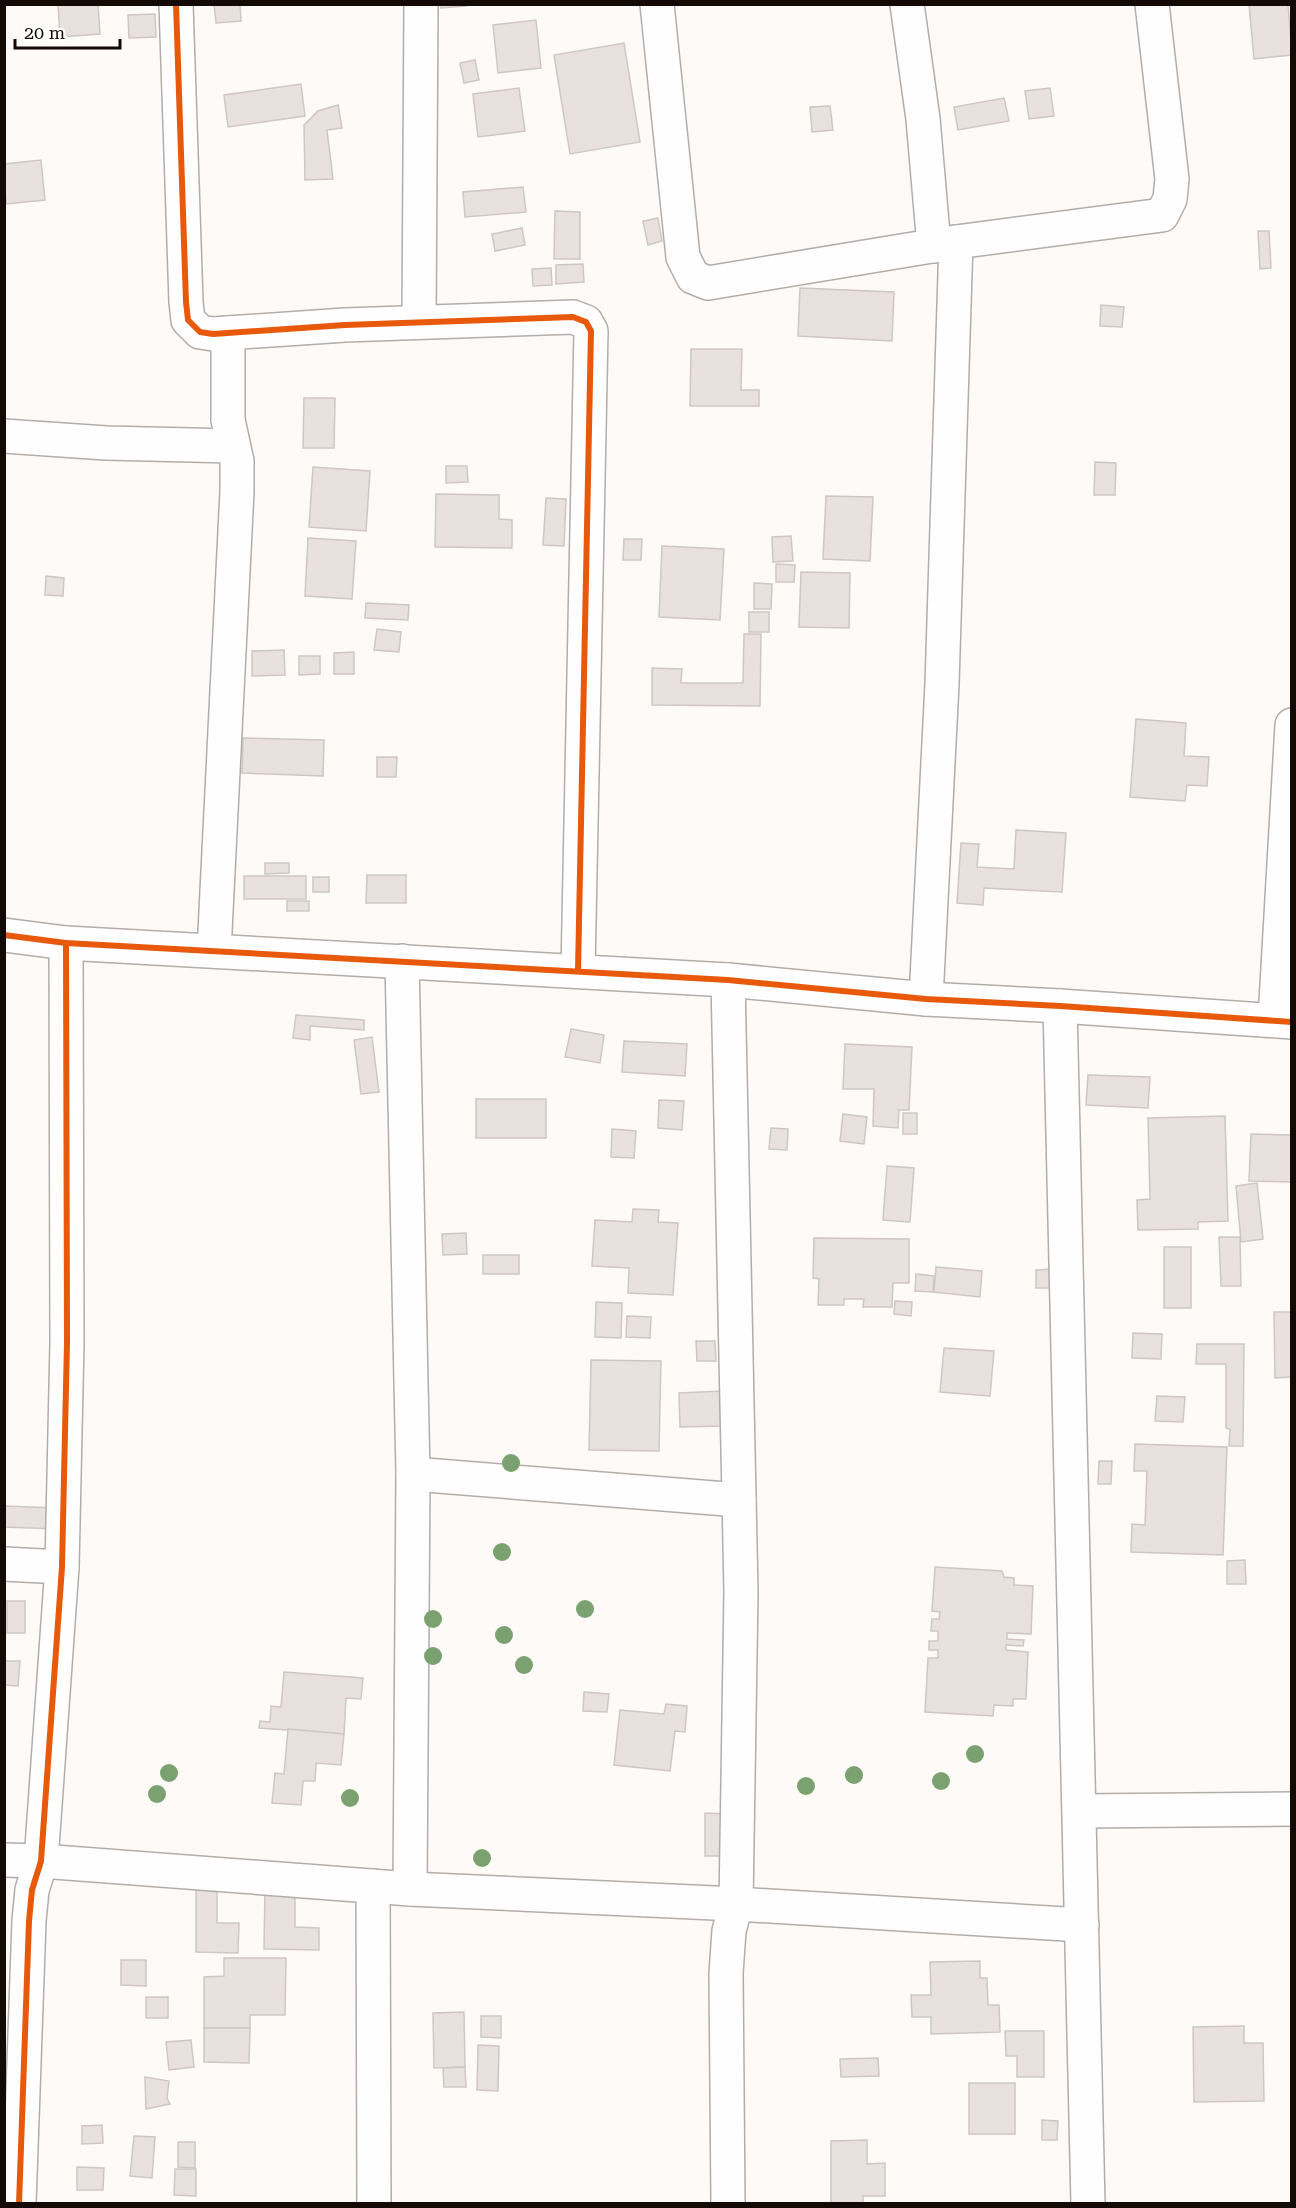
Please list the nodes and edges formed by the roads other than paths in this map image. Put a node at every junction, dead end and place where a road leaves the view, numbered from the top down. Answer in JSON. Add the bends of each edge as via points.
{"nodes":[{"id":1,"x":176,"y":4,"type":"edge"},
{"id":2,"x":421,"y":4,"type":"edge"},
{"id":3,"x":657,"y":4,"type":"edge"},
{"id":4,"x":906,"y":4,"type":"edge"},
{"id":5,"x":1152,"y":4,"type":"edge"},
{"id":6,"x":945,"y":244,"type":"junction"},
{"id":7,"x":419,"y":322,"type":"junction"},
{"id":8,"x":228,"y":333,"type":"junction"},
{"id":9,"x":4,"y":436,"type":"edge"},
{"id":10,"x":233,"y":446,"type":"junction"},
{"id":11,"x":1292,"y":725,"type":"edge"},
{"id":12,"x":4,"y":935,"type":"edge"},
{"id":13,"x":66,"y":943,"type":"junction"},
{"id":14,"x":214,"y":951,"type":"junction"},
{"id":15,"x":402,"y":961,"type":"junction"},
{"id":16,"x":578,"y":971,"type":"junction"},
{"id":17,"x":728,"y":980,"type":"junction"},
{"id":18,"x":926,"y":999,"type":"junction"},
{"id":19,"x":1060,"y":1006,"type":"junction"},
{"id":20,"x":1283,"y":1021,"type":"edge"},
{"id":21,"x":413,"y":1474,"type":"junction"},
{"id":22,"x":739,"y":1500,"type":"junction"},
{"id":23,"x":4,"y":1564,"type":"edge"},
{"id":24,"x":62,"y":1567,"type":"junction"},
{"id":25,"x":1292,"y":1809,"type":"edge"},
{"id":26,"x":1080,"y":1811,"type":"junction"},
{"id":27,"x":4,"y":1860,"type":"edge"},
{"id":28,"x":41,"y":1861,"type":"junction"},
{"id":29,"x":373,"y":1886,"type":"junction"},
{"id":30,"x":410,"y":1889,"type":"junction"},
{"id":31,"x":736,"y":1904,"type":"junction"},
{"id":32,"x":1082,"y":1925,"type":"junction"},
{"id":33,"x":19,"y":2204,"type":"edge"},
{"id":34,"x":374,"y":2204,"type":"edge"},
{"id":35,"x":728,"y":2204,"type":"edge"},
{"id":36,"x":1088,"y":2204,"type":"edge"}],
"edges":[{"from":1,"to":8,"type":"street","via":[[188,320],[200,332]]},
{"from":2,"to":7,"type":"street"},
{"from":3,"to":6,"type":"street","via":[[683,257],[693,278],[708,283]]},
{"from":4,"to":6,"type":"street"},
{"from":5,"to":6,"type":"street","via":[[1172,179],[1170,199],[1162,215]]},
{"from":6,"to":18,"type":"street","via":[[942,684]]},
{"from":7,"to":8,"type":"street"},
{"from":7,"to":16,"type":"street","via":[[573,317],[586,322],[591,332]]},
{"from":8,"to":10,"type":"street","via":[[228,420]]},
{"from":9,"to":10,"type":"street"},
{"from":10,"to":14,"type":"street","via":[[237,491]]},
{"from":11,"to":20,"type":"street"},
{"from":12,"to":13,"type":"street"},
{"from":13,"to":14,"type":"street"},
{"from":13,"to":24,"type":"street","via":[[67,1342]]},
{"from":14,"to":15,"type":"street"},
{"from":15,"to":16,"type":"street"},
{"from":15,"to":21,"type":"street"},
{"from":16,"to":17,"type":"street"},
{"from":17,"to":18,"type":"street"},
{"from":17,"to":22,"type":"street"},
{"from":18,"to":19,"type":"street"},
{"from":19,"to":20,"type":"street"},
{"from":19,"to":26,"type":"street"},
{"from":21,"to":22,"type":"street"},
{"from":21,"to":30,"type":"street"},
{"from":22,"to":31,"type":"street"},
{"from":23,"to":24,"type":"street"},
{"from":24,"to":28,"type":"street"},
{"from":25,"to":26,"type":"street"},
{"from":26,"to":32,"type":"street"},
{"from":27,"to":28,"type":"street"},
{"from":28,"to":29,"type":"street"},
{"from":28,"to":33,"type":"street","via":[[32,1890],[29,1921]]},
{"from":29,"to":30,"type":"street"},
{"from":29,"to":34,"type":"street"},
{"from":30,"to":31,"type":"street"},
{"from":31,"to":32,"type":"street"},
{"from":31,"to":35,"type":"street","via":[[729,1931],[726,1973]]},
{"from":32,"to":36,"type":"street"}]}
